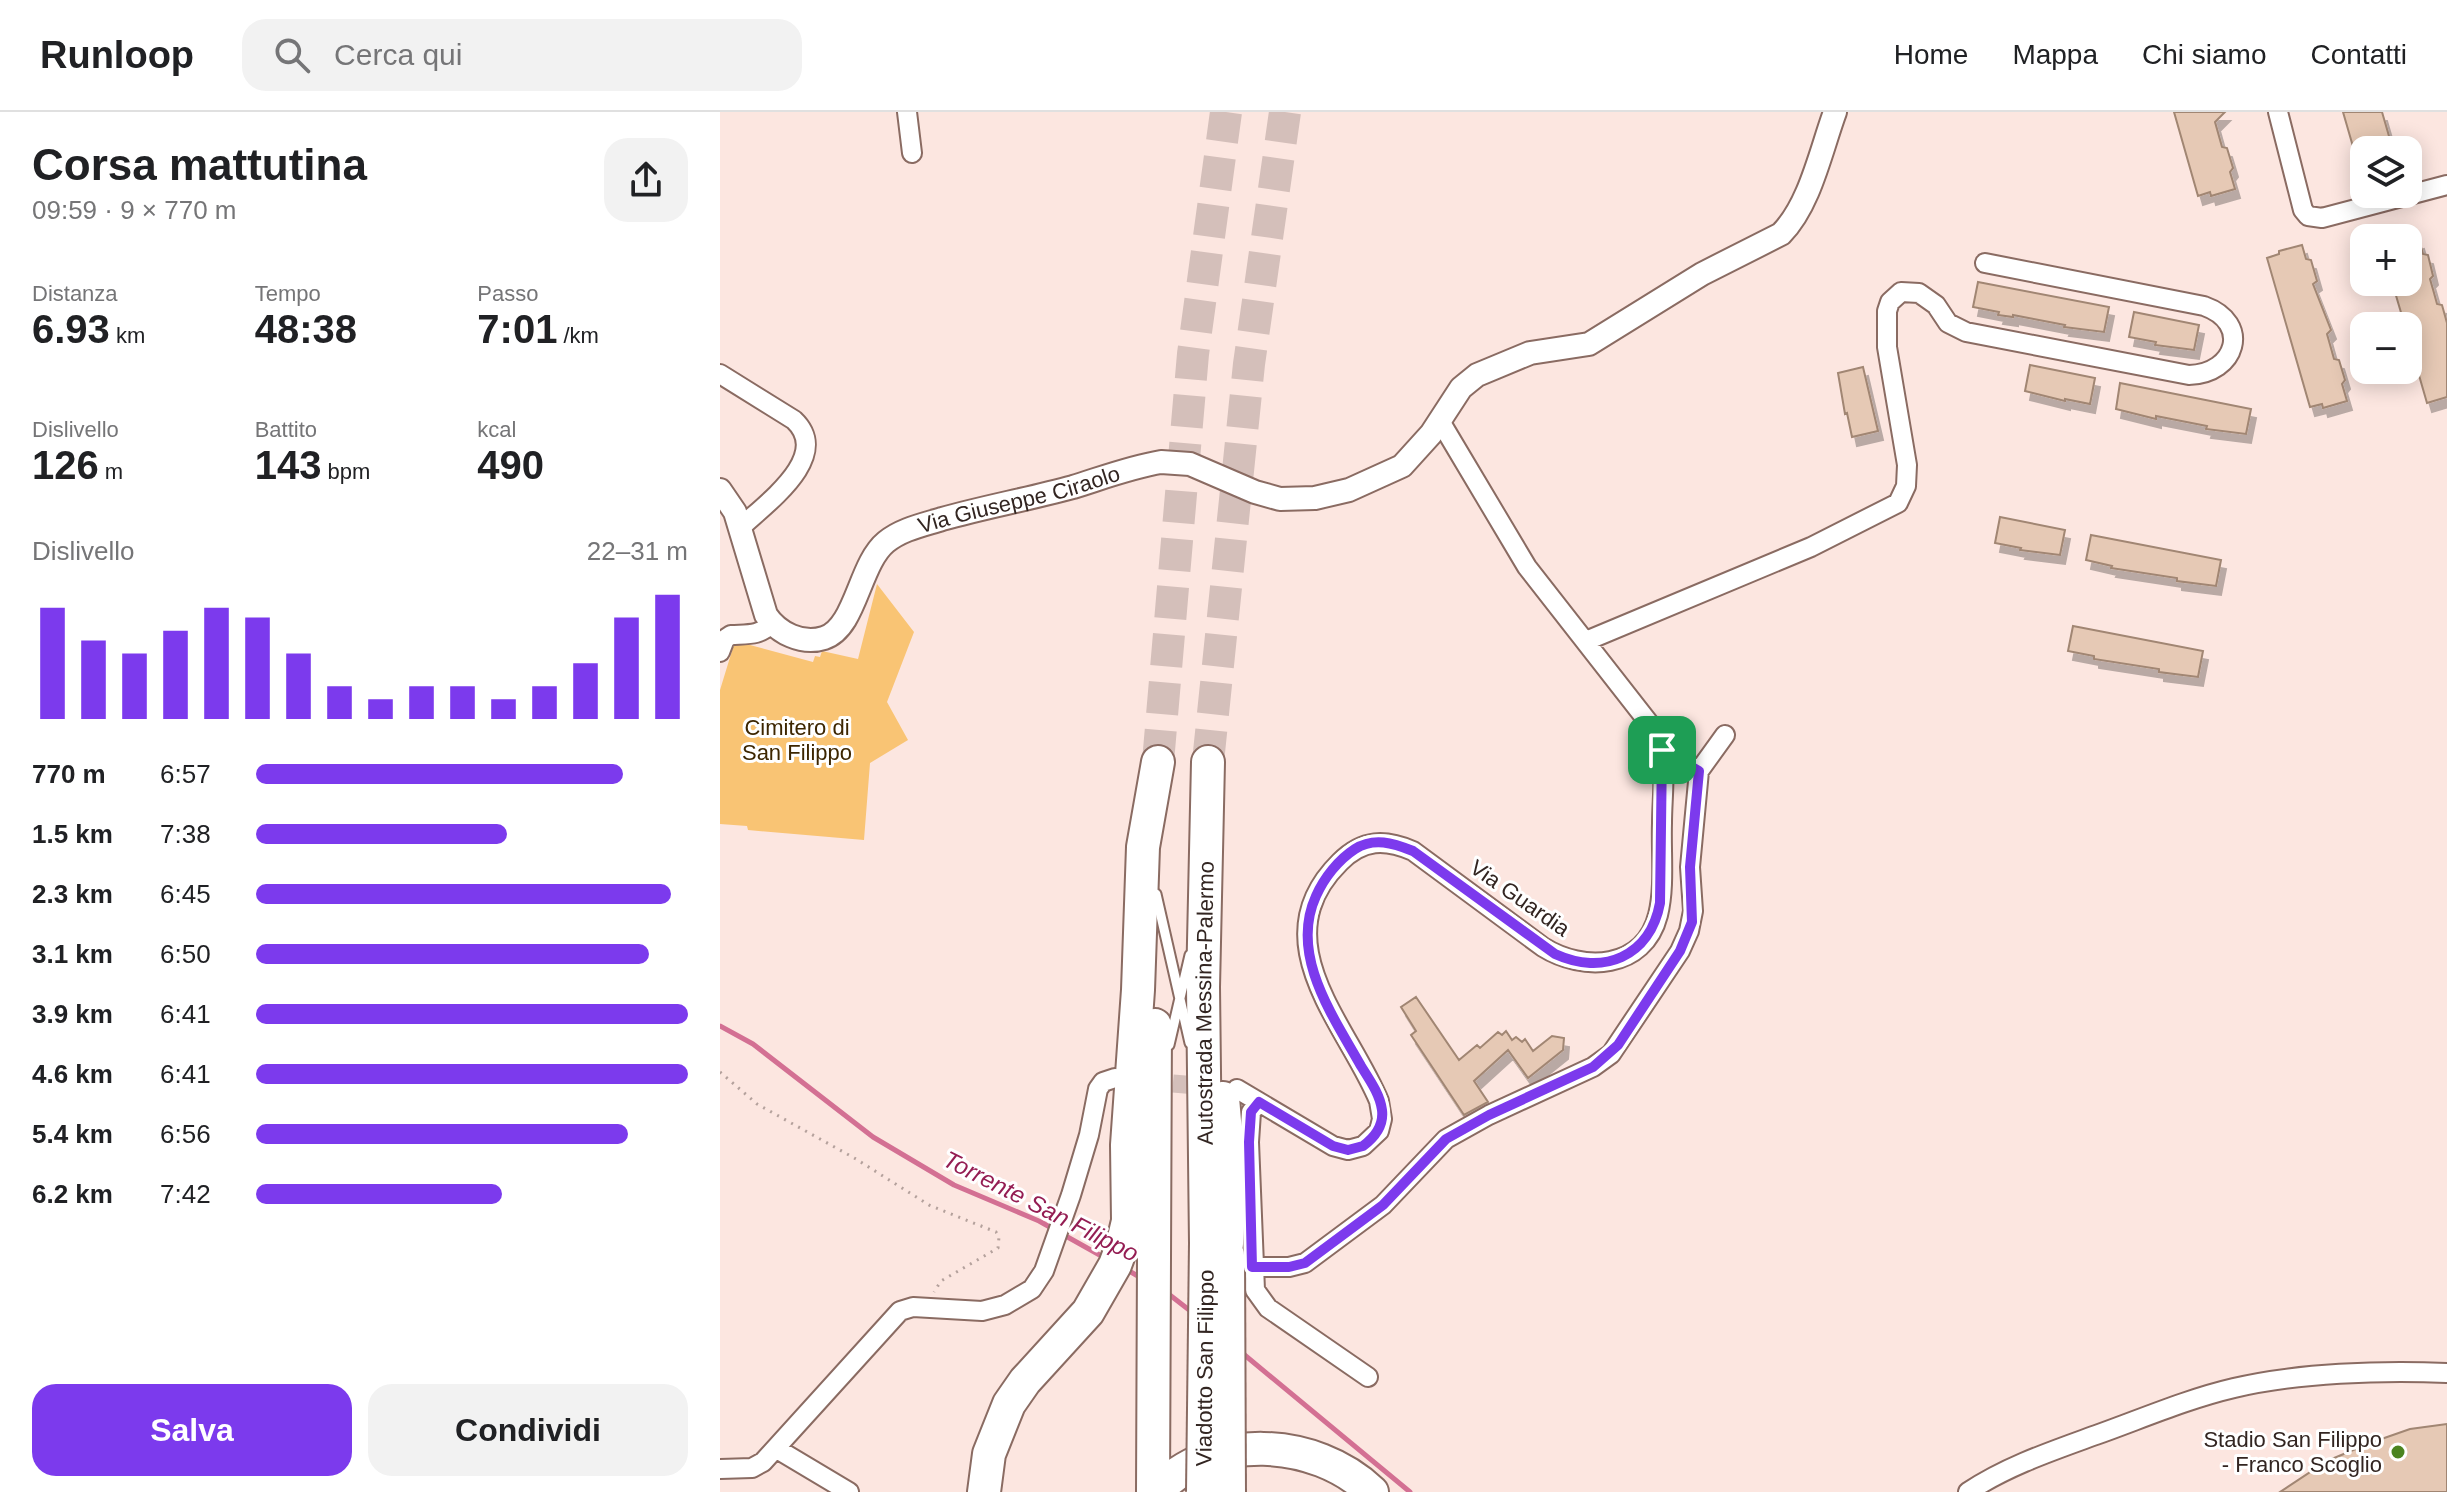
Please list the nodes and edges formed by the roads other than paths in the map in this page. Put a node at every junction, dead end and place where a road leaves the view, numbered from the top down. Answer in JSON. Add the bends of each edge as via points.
{"nodes":[{"id":1,"x":907,"y":112,"type":"edge"},
{"id":2,"x":1835,"y":112,"type":"edge"},
{"id":3,"x":2278,"y":112,"type":"edge"},
{"id":4,"x":912,"y":153,"type":"dead end"},
{"id":5,"x":2447,"y":185,"type":"edge"},
{"id":6,"x":1985,"y":263,"type":"dead end"},
{"id":7,"x":720,"y":374,"type":"edge"},
{"id":8,"x":1440,"y":421,"type":"junction"},
{"id":9,"x":720,"y":490,"type":"edge"},
{"id":10,"x":740,"y":528,"type":"junction"},
{"id":11,"x":772,"y":624,"type":"junction"},
{"id":12,"x":1586,"y":641,"type":"junction"},
{"id":13,"x":720,"y":652,"type":"edge"},
{"id":14,"x":1725,"y":735,"type":"dead end"},
{"id":15,"x":1662,"y":750,"type":"junction"},
{"id":16,"x":1208,"y":762,"type":"tunnel mouth"},
{"id":17,"x":1699,"y":771,"type":"junction"},
{"id":18,"x":1207,"y":814,"type":"junction"},
{"id":19,"x":1156,"y":894,"type":"junction"},
{"id":20,"x":1204,"y":896,"type":"junction"},
{"id":21,"x":1180,"y":1000,"type":"junction"},
{"id":22,"x":1115,"y":1078,"type":"dead end"},
{"id":23,"x":1237,"y":1089,"type":"dead end"},
{"id":24,"x":1259,"y":1102,"type":"junction"},
{"id":25,"x":1155,"y":1103,"type":"junction"},
{"id":26,"x":1204,"y":1105,"type":"junction"},
{"id":27,"x":1141,"y":1217,"type":"junction"},
{"id":28,"x":1229,"y":1255,"type":"junction"},
{"id":29,"x":2447,"y":1373,"type":"edge"},
{"id":30,"x":1368,"y":1377,"type":"dead end"},
{"id":31,"x":777,"y":1449,"type":"junction"},
{"id":32,"x":720,"y":1469,"type":"edge"},
{"id":33,"x":849,"y":1492,"type":"edge"},
{"id":34,"x":984,"y":1492,"type":"edge"},
{"id":35,"x":1154,"y":1492,"type":"edge"},
{"id":36,"x":1203,"y":1492,"type":"edge"},
{"id":37,"x":1229,"y":1492,"type":"edge"},
{"id":38,"x":1372,"y":1492,"type":"edge"},
{"id":39,"x":1968,"y":1492,"type":"edge"}],
"edges":[{"from":1,"to":4,"type":"street"},
{"from":2,"to":8,"type":"street","name":"Via Giuseppe Ciraolo","via":[[1801,206],[1781,234],[1702,274],[1589,344],[1530,353],[1477,375],[1461,388]]},
{"from":3,"to":5,"type":"street","via":[[2308,216],[2322,218]]},
{"from":6,"to":12,"type":"street","via":[[2217,310],[2231,327],[2231,348],[2212,371],[2189,375],[1966,332],[1948,323],[1928,298],[1901,292],[1890,302],[1887,326],[1907,465],[1904,496],[1898,503],[1811,547]]},
{"from":7,"to":10,"type":"street","via":[[794,420],[805,436],[799,469]]},
{"from":8,"to":11,"type":"street","name":"Via Giuseppe Ciraolo","via":[[1402,466],[1331,495],[1280,499],[1190,464],[1161,462],[926,524],[895,535],[878,550],[845,620],[825,638],[790,636]]},
{"from":8,"to":12,"type":"street","name":"Via Guardia","via":[[1527,567]]},
{"from":9,"to":10,"type":"street"},
{"from":10,"to":11,"type":"street","via":[[761,604]]},
{"from":11,"to":13,"type":"street","via":[[752,636],[731,635]]},
{"from":12,"to":15,"type":"street","name":"Via Guardia","via":[[1651,722]]},
{"from":14,"to":17,"type":"street"},
{"from":15,"to":17,"type":"street"},
{"from":15,"to":24,"type":"street","name":"Via Guardia","via":[[1660,903],[1642,942],[1603,963],[1566,959],[1413,851],[1392,843],[1364,844],[1337,864],[1320,887],[1307,919],[1306,943],[1320,989],[1379,1101],[1381,1125],[1363,1146],[1341,1149]]},
{"from":16,"to":18,"type":"highway","name":"Autostrada Messina-Palermo"},
{"from":17,"to":28,"type":"street","via":[[1690,867],[1692,922],[1680,951],[1611,1054],[1453,1134],[1383,1205],[1305,1263],[1289,1267]]},
{"from":18,"to":20,"type":"highway","name":"Autostrada Messina-Palermo"},
{"from":18,"to":28,"type":"highway","via":[[1219,904],[1219,1058],[1228,1156]]},
{"from":19,"to":21,"type":"lane"},
{"from":19,"to":25,"type":"highway"},
{"from":19,"to":27,"type":"highway","via":[[1158,762],[1143,847],[1127,1145]]},
{"from":20,"to":21,"type":"lane"},
{"from":20,"to":26,"type":"highway","name":"Autostrada Messina-Palermo"},
{"from":21,"to":25,"type":"lane"},
{"from":21,"to":26,"type":"lane"},
{"from":22,"to":31,"type":"street","via":[[1098,1089],[1071,1195],[1044,1271],[1032,1289],[1005,1305],[971,1312],[906,1308],[893,1316]]},
{"from":23,"to":24,"type":"street","name":"Via Guardia"},
{"from":24,"to":28,"type":"street","via":[[1251,1112]]},
{"from":25,"to":27,"type":"highway"},
{"from":26,"to":28,"type":"highway","name":"Autostrada Messina-Palermo"},
{"from":27,"to":34,"type":"highway","via":[[1088,1312],[1009,1404],[989,1454]]},
{"from":27,"to":35,"type":"highway"},
{"from":28,"to":30,"type":"street","via":[[1268,1308]]},
{"from":28,"to":36,"type":"highway","name":"Viadotto San Filippo","bridge":true},
{"from":28,"to":37,"type":"highway","bridge":true},
{"from":29,"to":39,"type":"street","via":[[2330,1376],[2235,1388],[2056,1450]]},
{"from":31,"to":32,"type":"street","via":[[758,1466]]},
{"from":31,"to":33,"type":"street"},
{"from":35,"to":38,"type":"highway","via":[[1205,1459],[1271,1449],[1329,1463]]}]}
